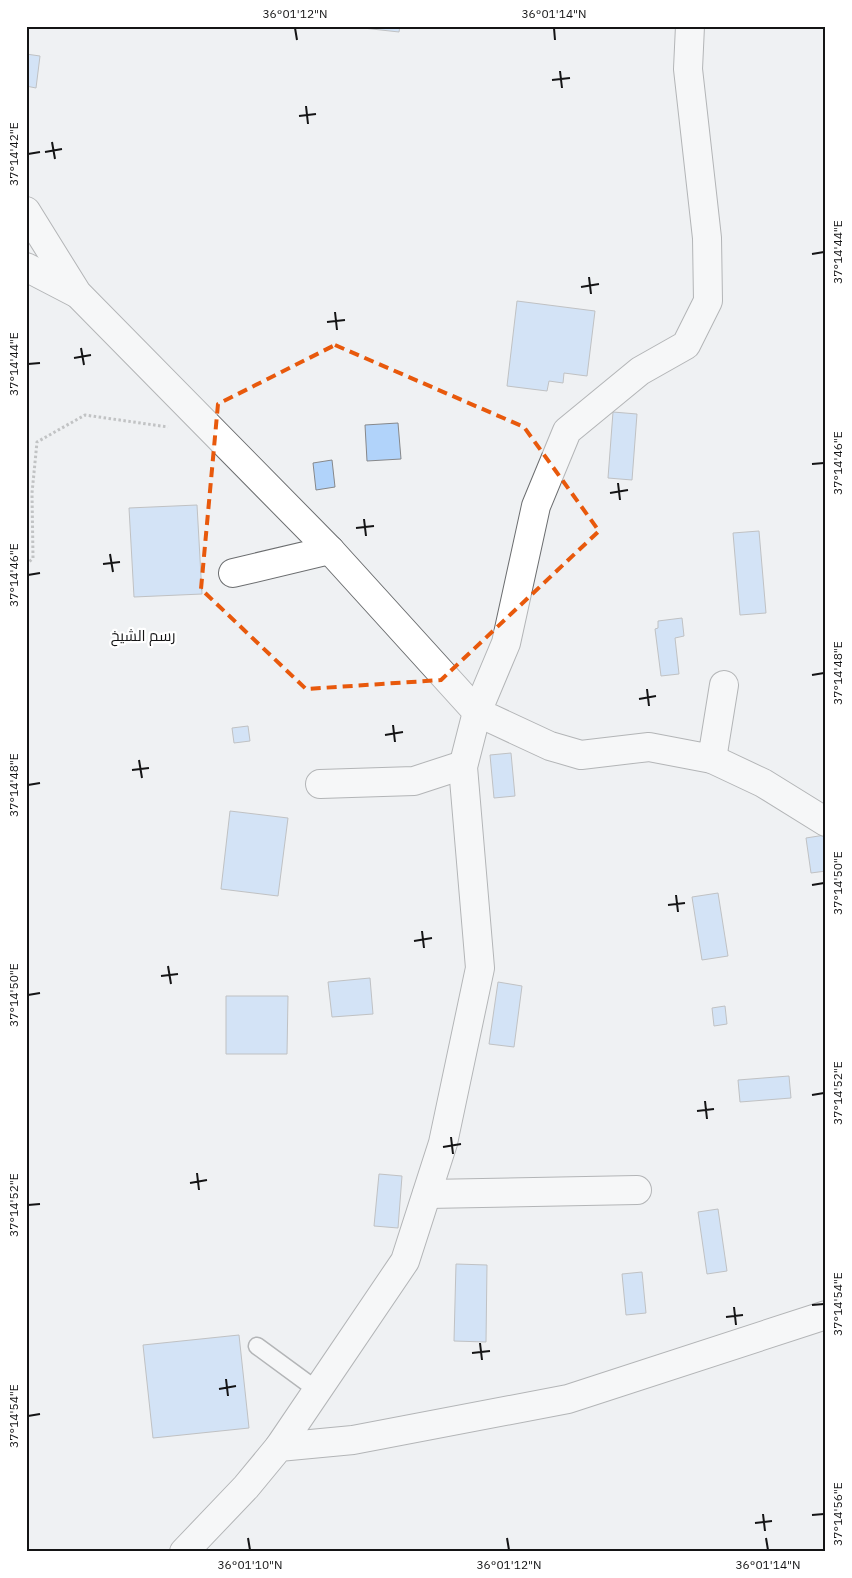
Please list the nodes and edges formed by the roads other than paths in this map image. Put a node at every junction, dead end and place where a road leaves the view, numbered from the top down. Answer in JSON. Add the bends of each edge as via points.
{"nodes":[{"id":1,"x":690,"y":26,"type":"edge"},
{"id":2,"x":26,"y":211,"type":"edge"},
{"id":3,"x":26,"y":267,"type":"edge"},
{"id":4,"x":77,"y":293,"type":"junction"},
{"id":5,"x":330,"y":550,"type":"junction"},
{"id":6,"x":233,"y":573,"type":"dead end"},
{"id":7,"x":724,"y":685,"type":"dead end"},
{"id":8,"x":477,"y":712,"type":"junction"},
{"id":9,"x":712,"y":759,"type":"junction"},
{"id":10,"x":463,"y":765,"type":"junction"},
{"id":11,"x":320,"y":784,"type":"dead end"},
{"id":12,"x":826,"y":822,"type":"edge"},
{"id":13,"x":637,"y":1190,"type":"dead end"},
{"id":14,"x":427,"y":1194,"type":"junction"},
{"id":15,"x":826,"y":1315,"type":"edge"},
{"id":16,"x":258,"y":1346,"type":"dead end"},
{"id":17,"x":317,"y":1390,"type":"junction"},
{"id":18,"x":279,"y":1447,"type":"junction"},
{"id":19,"x":184,"y":1552,"type":"edge"}],
"edges":[{"from":1,"to":8,"type":"street","via":[[688,68],[707,238],[708,301],[686,345],[640,371],[567,431],[536,506],[506,643]]},
{"from":2,"to":4,"type":"street"},
{"from":3,"to":4,"type":"street"},
{"from":4,"to":5,"type":"street"},
{"from":5,"to":6,"type":"street"},
{"from":5,"to":8,"type":"street"},
{"from":7,"to":9,"type":"street"},
{"from":8,"to":9,"type":"street","via":[[550,746],[581,755],[649,747]]},
{"from":8,"to":10,"type":"street"},
{"from":9,"to":12,"type":"street","via":[[764,783]]},
{"from":10,"to":11,"type":"street","via":[[414,781]]},
{"from":10,"to":14,"type":"street","via":[[480,968],[443,1143]]},
{"from":13,"to":14,"type":"street"},
{"from":14,"to":17,"type":"street","via":[[405,1261]]},
{"from":15,"to":18,"type":"street","via":[[568,1399],[353,1440]]},
{"from":16,"to":17,"type":"lane"},
{"from":17,"to":18,"type":"street"},
{"from":18,"to":19,"type":"street"}]}
